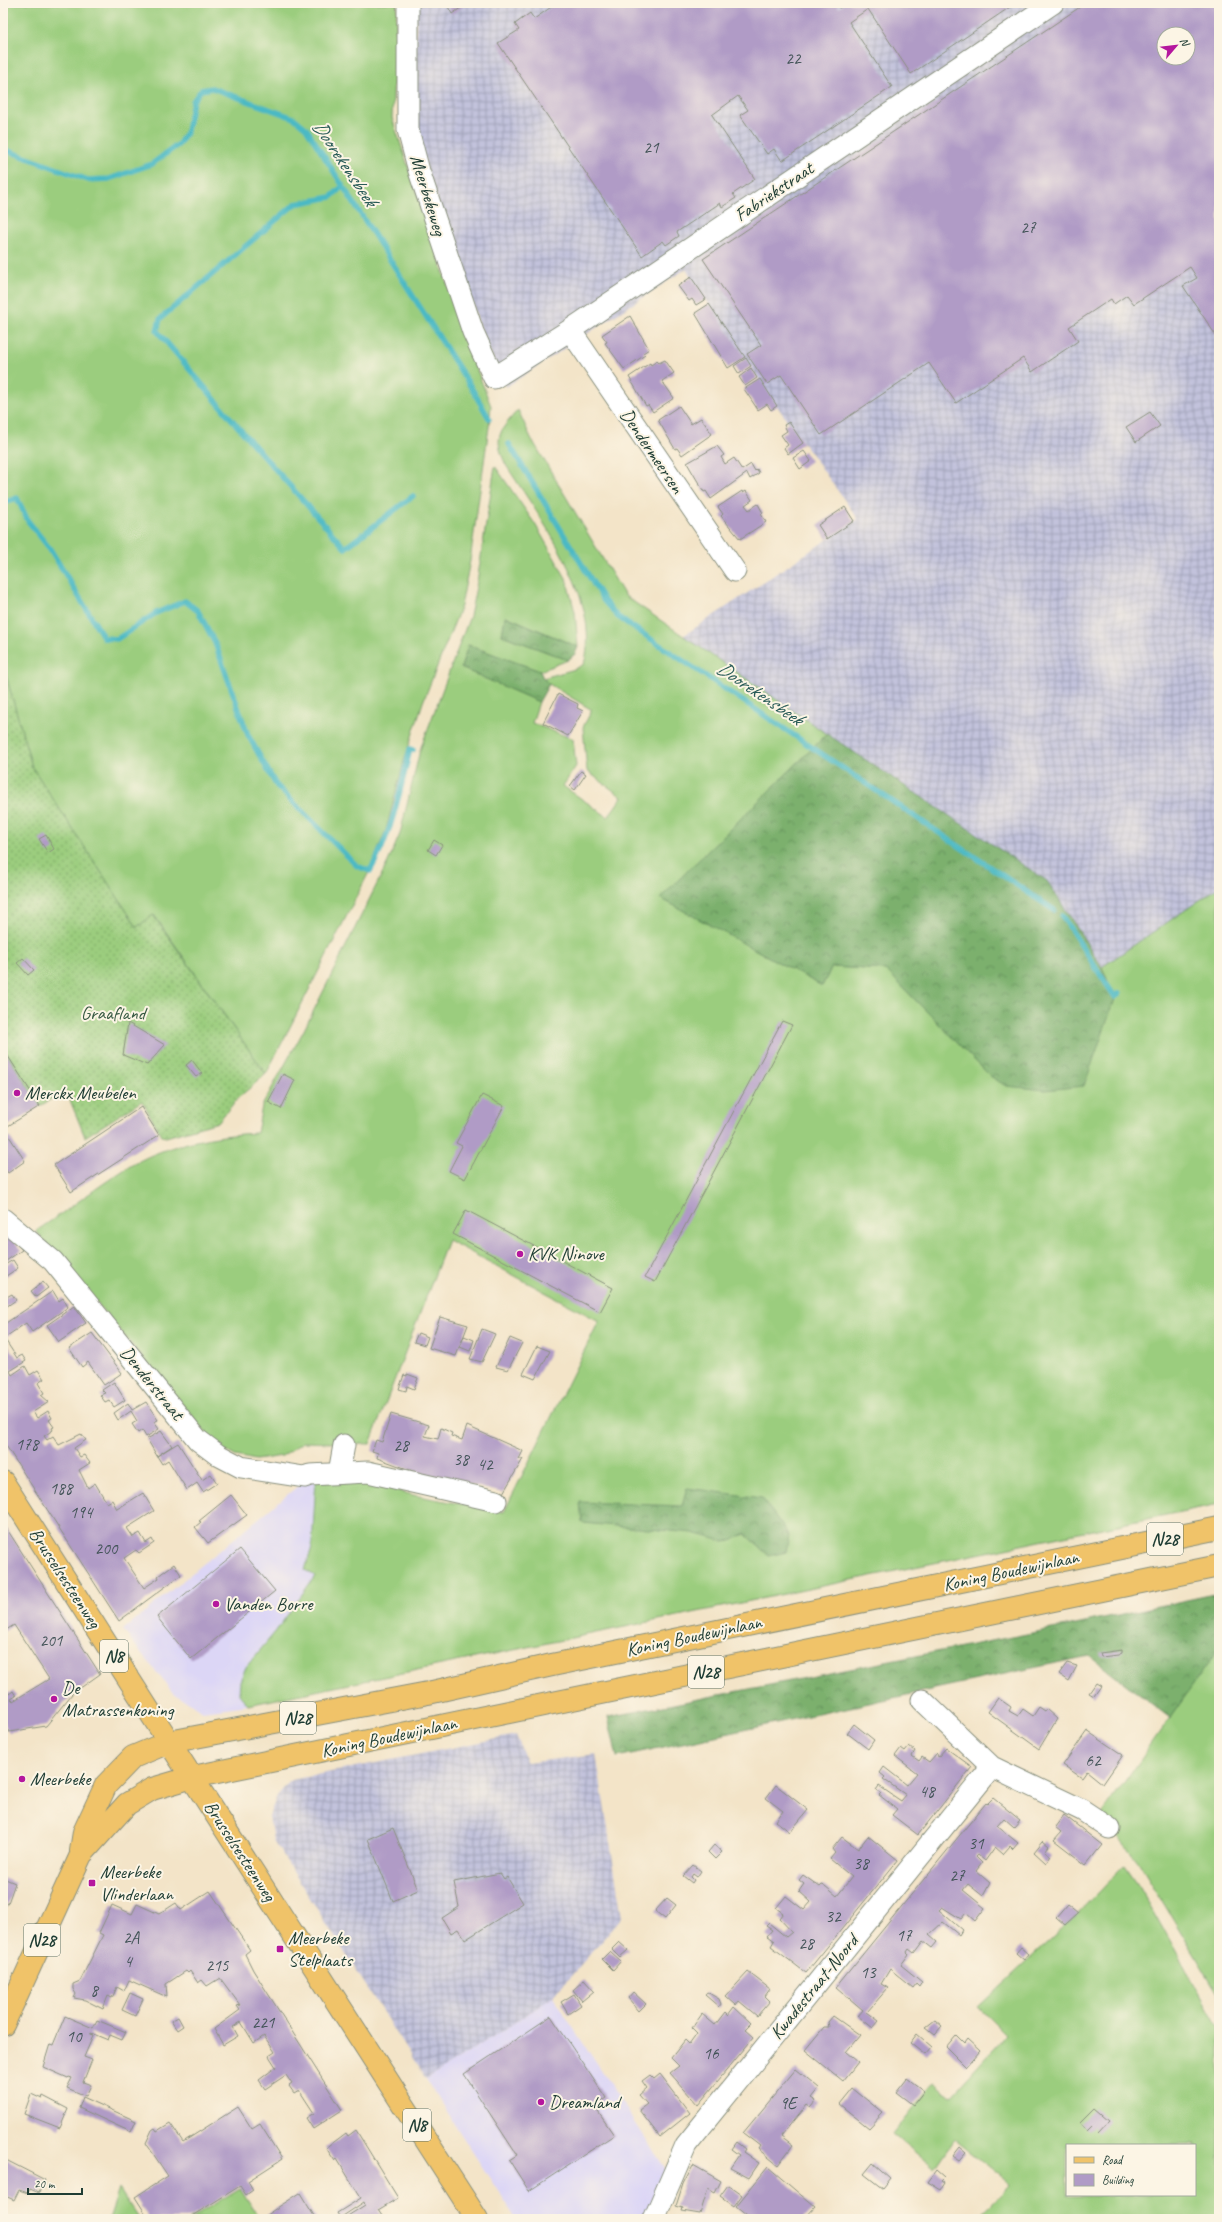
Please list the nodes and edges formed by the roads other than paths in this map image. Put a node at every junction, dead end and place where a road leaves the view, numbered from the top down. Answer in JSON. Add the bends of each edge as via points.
{"nodes":[{"id":1,"x":408,"y":3,"type":"edge"},
{"id":2,"x":1053,"y":3,"type":"edge"},
{"id":3,"x":570,"y":330,"type":"junction"},
{"id":4,"x":494,"y":378,"type":"joint"},
{"id":5,"x":735,"y":571,"type":"dead end"},
{"id":6,"x":3,"y":1219,"type":"edge"},
{"id":7,"x":344,"y":1445,"type":"dead end"},
{"id":8,"x":339,"y":1473,"type":"junction"},
{"id":9,"x":3,"y":1482,"type":"edge"},
{"id":10,"x":496,"y":1501,"type":"dead end"},
{"id":11,"x":1219,"y":1528,"type":"edge"},
{"id":12,"x":1219,"y":1566,"type":"edge"},
{"id":13,"x":922,"y":1700,"type":"dead end"},
{"id":14,"x":168,"y":1742,"type":"junction"},
{"id":15,"x":992,"y":1768,"type":"junction"},
{"id":16,"x":193,"y":1777,"type":"junction"},
{"id":17,"x":1109,"y":1828,"type":"dead end"},
{"id":18,"x":80,"y":1855,"type":"junction"},
{"id":19,"x":3,"y":2025,"type":"edge"},
{"id":20,"x":477,"y":2219,"type":"edge"},
{"id":21,"x":654,"y":2219,"type":"edge"}],
"edges":[{"from":1,"to":4,"type":"street","name":"Meerbekeweg","via":[[408,130],[419,171],[473,332]]},
{"from":2,"to":3,"type":"street","name":"Fabriekstraat"},
{"from":3,"to":4,"type":"street","name":"Fabriekstraat"},
{"from":3,"to":5,"type":"street","name":"Dendermeersen"},
{"from":6,"to":8,"type":"street","name":"Denderstraat","via":[[53,1261],[198,1440],[218,1455],[241,1467],[304,1477]]},
{"from":7,"to":8,"type":"street"},
{"from":8,"to":10,"type":"street","name":"Denderstraat","via":[[368,1472]]},
{"from":9,"to":14,"type":"main road","name":"Brusselsesteenweg","number":"N8"},
{"from":11,"to":14,"type":"main road","name":"Koning Boudewijnlaan","number":"N28","via":[[552,1665],[428,1693]]},
{"from":12,"to":16,"type":"main road","name":"Koning Boudewijnlaan","number":"N28"},
{"from":13,"to":15,"type":"street"},
{"from":14,"to":16,"type":"main road","name":"Brusselsesteenweg","number":"N8"},
{"from":14,"to":18,"type":"main road","number":"N28","via":[[133,1757],[106,1785],[84,1832]]},
{"from":15,"to":17,"type":"street","via":[[1082,1810]]},
{"from":15,"to":21,"type":"street","name":"Kwadestraat-Noord","via":[[686,2145]]},
{"from":16,"to":18,"type":"main road","number":"N28","via":[[152,1788],[127,1804]]},
{"from":16,"to":20,"type":"main road","name":"Brusselsesteenweg","number":"N8"},
{"from":18,"to":19,"type":"main road","number":"N28"}]}
